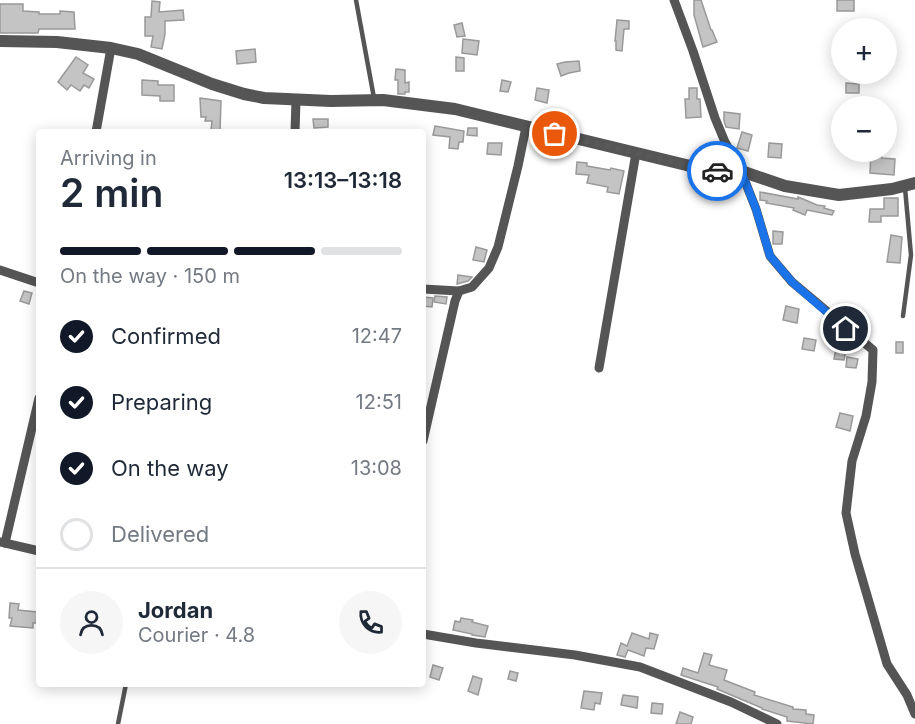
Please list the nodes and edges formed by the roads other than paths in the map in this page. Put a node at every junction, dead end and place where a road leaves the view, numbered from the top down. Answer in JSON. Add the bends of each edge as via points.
{"nodes":[{"id":1,"x":356,"y":0,"type":"edge"},
{"id":2,"x":674,"y":0,"type":"edge"},
{"id":3,"x":0,"y":41,"type":"edge"},
{"id":4,"x":111,"y":48,"type":"junction"},
{"id":5,"x":296,"y":100,"type":"junction"},
{"id":6,"x":375,"y":100,"type":"junction"},
{"id":7,"x":526,"y":127,"type":"junction"},
{"id":8,"x":97,"y":129,"type":"edge"},
{"id":9,"x":295,"y":129,"type":"edge"},
{"id":10,"x":636,"y":153,"type":"junction"},
{"id":11,"x":741,"y":171,"type":"junction"},
{"id":12,"x":910,"y":184,"type":"edge"},
{"id":13,"x":0,"y":270,"type":"edge"},
{"id":14,"x":36,"y":282,"type":"edge"},
{"id":15,"x":426,"y":288,"type":"edge"},
{"id":16,"x":459,"y":291,"type":"junction"},
{"id":17,"x":903,"y":316,"type":"dead end"},
{"id":18,"x":599,"y":368,"type":"dead end"},
{"id":19,"x":36,"y":410,"type":"edge"},
{"id":20,"x":426,"y":428,"type":"edge"},
{"id":21,"x":2,"y":542,"type":"edge"},
{"id":22,"x":36,"y":549,"type":"edge"},
{"id":23,"x":426,"y":635,"type":"edge"},
{"id":24,"x":125,"y":687,"type":"edge"},
{"id":25,"x":915,"y":714,"type":"edge"},
{"id":26,"x":118,"y":724,"type":"edge"},
{"id":27,"x":777,"y":724,"type":"edge"}],
"edges":[{"from":1,"to":6,"type":"lane"},
{"from":2,"to":11,"type":"street","via":[[714,118]]},
{"from":3,"to":4,"type":"street"},
{"from":4,"to":5,"type":"street","via":[[138,54],[244,94]]},
{"from":4,"to":8,"type":"street"},
{"from":5,"to":6,"type":"street"},
{"from":5,"to":9,"type":"street"},
{"from":6,"to":7,"type":"street","via":[[455,109]]},
{"from":7,"to":10,"type":"street"},
{"from":7,"to":16,"type":"street","via":[[498,247],[489,268],[472,287]]},
{"from":10,"to":11,"type":"street","via":[[711,171]]},
{"from":10,"to":18,"type":"street"},
{"from":11,"to":12,"type":"street","via":[[785,186],[839,195]]},
{"from":11,"to":25,"type":"street","via":[[770,256],[792,282],[873,350],[872,382],[852,461],[846,513],[887,664]]},
{"from":12,"to":17,"type":"lane","via":[[911,255]]},
{"from":13,"to":14,"type":"street"},
{"from":15,"to":16,"type":"street"},
{"from":16,"to":20,"type":"street"},
{"from":19,"to":21,"type":"street"},
{"from":21,"to":22,"type":"street"},
{"from":23,"to":27,"type":"street","via":[[640,667]]},
{"from":24,"to":26,"type":"lane"}]}
